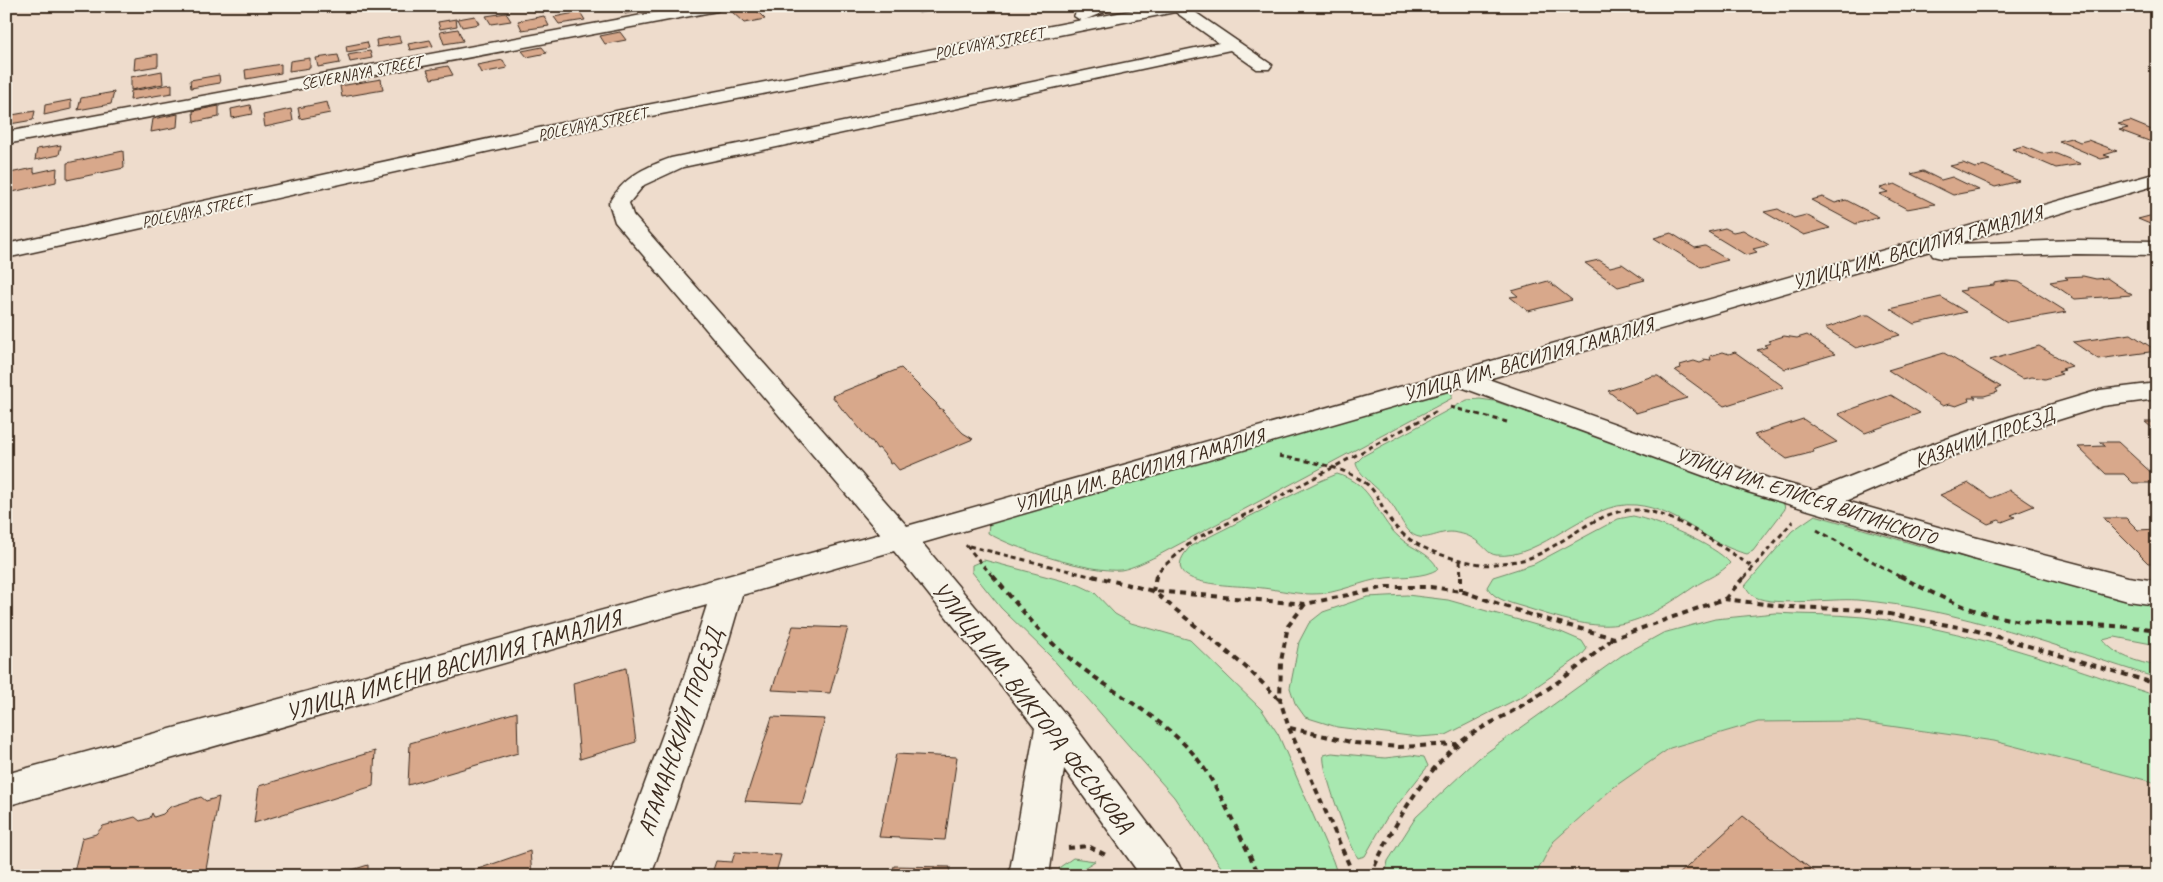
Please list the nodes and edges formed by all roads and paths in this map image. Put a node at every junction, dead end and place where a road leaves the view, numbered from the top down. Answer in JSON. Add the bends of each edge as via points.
{"nodes":[{"id":1,"x":717,"y":6,"type":"edge"},
{"id":2,"x":1106,"y":6,"type":"edge"},
{"id":3,"x":1134,"y":6,"type":"edge"},
{"id":4,"x":1177,"y":6,"type":"edge"},
{"id":5,"x":669,"y":10,"type":"edge"},
{"id":6,"x":1082,"y":16,"type":"junction"},
{"id":7,"x":1232,"y":45,"type":"junction"},
{"id":8,"x":1263,"y":65,"type":"dead end"},
{"id":9,"x":6,"y":138,"type":"edge"},
{"id":10,"x":2157,"y":179,"type":"edge"},
{"id":11,"x":6,"y":238,"type":"edge"},
{"id":12,"x":2157,"y":248,"type":"edge"},
{"id":13,"x":6,"y":252,"type":"edge"},
{"id":14,"x":1900,"y":252,"type":"junction"},
{"id":15,"x":1472,"y":382,"type":"junction"},
{"id":16,"x":2157,"y":391,"type":"edge"},
{"id":17,"x":1433,"y":405,"type":"dead end"},
{"id":18,"x":1445,"y":407,"type":"junction"},
{"id":19,"x":1515,"y":424,"type":"dead end"},
{"id":20,"x":1227,"y":445,"type":"junction"},
{"id":21,"x":1334,"y":467,"type":"junction"},
{"id":22,"x":1786,"y":516,"type":"dead end"},
{"id":23,"x":1808,"y":517,"type":"junction"},
{"id":24,"x":1794,"y":520,"type":"junction"},
{"id":25,"x":910,"y":536,"type":"junction"},
{"id":26,"x":974,"y":542,"type":"dead end"},
{"id":27,"x":965,"y":545,"type":"junction"},
{"id":28,"x":1460,"y":560,"type":"junction"},
{"id":29,"x":1753,"y":567,"type":"junction"},
{"id":30,"x":728,"y":587,"type":"junction"},
{"id":31,"x":1153,"y":591,"type":"junction"},
{"id":32,"x":1462,"y":591,"type":"junction"},
{"id":33,"x":2157,"y":593,"type":"edge"},
{"id":34,"x":1724,"y":599,"type":"junction"},
{"id":35,"x":1305,"y":604,"type":"junction"},
{"id":36,"x":2157,"y":630,"type":"edge"},
{"id":37,"x":1614,"y":638,"type":"junction"},
{"id":38,"x":2157,"y":684,"type":"edge"},
{"id":39,"x":1280,"y":700,"type":"junction"},
{"id":40,"x":1053,"y":726,"type":"junction"},
{"id":41,"x":1289,"y":728,"type":"junction"},
{"id":42,"x":1457,"y":744,"type":"junction"},
{"id":43,"x":6,"y":790,"type":"edge"},
{"id":44,"x":1061,"y":852,"type":"dead end"},
{"id":45,"x":1108,"y":856,"type":"dead end"},
{"id":46,"x":631,"y":876,"type":"edge"},
{"id":47,"x":1029,"y":876,"type":"edge"},
{"id":48,"x":1164,"y":876,"type":"edge"},
{"id":49,"x":1260,"y":876,"type":"edge"},
{"id":50,"x":1354,"y":876,"type":"edge"},
{"id":51,"x":1370,"y":876,"type":"edge"}],
"edges":[{"from":1,"to":5,"type":"main road","name":"SEVERNAYA STREET"},
{"from":2,"to":6,"type":"main road"},
{"from":3,"to":6,"type":"main road","name":"POLEVAYA STREET"},
{"from":4,"to":7,"type":"main road"},
{"from":4,"to":13,"type":"main road","name":"POLEVAYA STREET","via":[[621,116]]},
{"from":5,"to":9,"type":"main road","name":"SEVERNAYA STREET"},
{"from":6,"to":11,"type":"main road","name":"POLEVAYA STREET","via":[[623,106]]},
{"from":7,"to":8,"type":"main road"},
{"from":7,"to":25,"type":"main road","name":"УЛИЦА ИМ. ВИКТОРА ФЕСЬКОВА","via":[[678,162],[647,174],[626,189],[619,203],[623,217],[875,507]]},
{"from":10,"to":14,"type":"main road","name":"УЛИЦА ИМ. ВАСИЛИЯ ГАМАЛИЯ"},
{"from":12,"to":14,"type":"main road"},
{"from":14,"to":15,"type":"main road","name":"УЛИЦА ИМ. ВАСИЛИЯ ГАМАЛИЯ"},
{"from":15,"to":18,"type":"path"},
{"from":15,"to":20,"type":"main road","name":"УЛИЦА ИМ. ВАСИЛИЯ ГАМАЛИЯ"},
{"from":15,"to":23,"type":"main road","name":"УЛИЦА ИМ. ЕЛИСЕЯ ВИТИНСКОГО","via":[[1758,485]]},
{"from":16,"to":23,"type":"main road","name":"КАЗАЧИЙ ПРОЕЗД","via":[[2100,398],[1931,454]]},
{"from":17,"to":18,"type":"path"},
{"from":18,"to":19,"type":"path"},
{"from":18,"to":21,"type":"path"},
{"from":20,"to":21,"type":"path"},
{"from":20,"to":25,"type":"main road","name":"УЛИЦА ИМ. ВАСИЛИЯ ГАМАЛИЯ"},
{"from":21,"to":28,"type":"path","via":[[1368,486],[1382,500],[1387,516],[1399,531],[1420,547]]},
{"from":21,"to":31,"type":"path","via":[[1195,539],[1157,572]]},
{"from":22,"to":24,"type":"path"},
{"from":23,"to":24,"type":"path"},
{"from":23,"to":33,"type":"main road","name":"УЛИЦА ИМ. ЕЛИСЕЯ ВИТИНСКОГО","via":[[1970,547]]},
{"from":23,"to":36,"type":"path","via":[[1925,590],[1960,606],[2039,625],[2130,625]]},
{"from":24,"to":29,"type":"path"},
{"from":25,"to":27,"type":"path"},
{"from":25,"to":30,"type":"main road","name":"УЛИЦА ИМЕНИ ВАСИЛИЯ ГАМАЛИЯ"},
{"from":25,"to":40,"type":"main road","name":"УЛИЦА ИМ. ВИКТОРА ФЕСЬКОВА"},
{"from":26,"to":27,"type":"path"},
{"from":27,"to":31,"type":"path"},
{"from":27,"to":49,"type":"path","via":[[1068,657],[1190,750],[1209,777]]},
{"from":28,"to":29,"type":"path","via":[[1485,565],[1536,555],[1601,519],[1619,512],[1639,510],[1686,528]]},
{"from":28,"to":32,"type":"path"},
{"from":29,"to":34,"type":"path"},
{"from":30,"to":43,"type":"main road","name":"УЛИЦА ИМЕНИ ВАСИЛИЯ ГАМАЛИЯ"},
{"from":30,"to":46,"type":"main road","name":"АТАМАНСКИЙ ПРОЕЗД","via":[[701,677]]},
{"from":31,"to":35,"type":"path"},
{"from":31,"to":39,"type":"path"},
{"from":32,"to":35,"type":"path","via":[[1386,587]]},
{"from":32,"to":37,"type":"path","via":[[1534,616]]},
{"from":34,"to":37,"type":"path"},
{"from":34,"to":38,"type":"path","via":[[1789,607],[1868,610],[1926,620],[1983,633]]},
{"from":35,"to":39,"type":"path","via":[[1288,626],[1281,662]]},
{"from":37,"to":42,"type":"path","via":[[1540,695]]},
{"from":39,"to":41,"type":"path"},
{"from":40,"to":47,"type":"main road"},
{"from":40,"to":48,"type":"main road","name":"УЛИЦА ИМ. ВИКТОРА ФЕСЬКОВА"},
{"from":41,"to":42,"type":"path","via":[[1355,743],[1399,747]]},
{"from":41,"to":50,"type":"path"},
{"from":42,"to":51,"type":"path","via":[[1386,840]]},
{"from":44,"to":45,"type":"path","via":[[1082,845],[1094,846]]}]}
